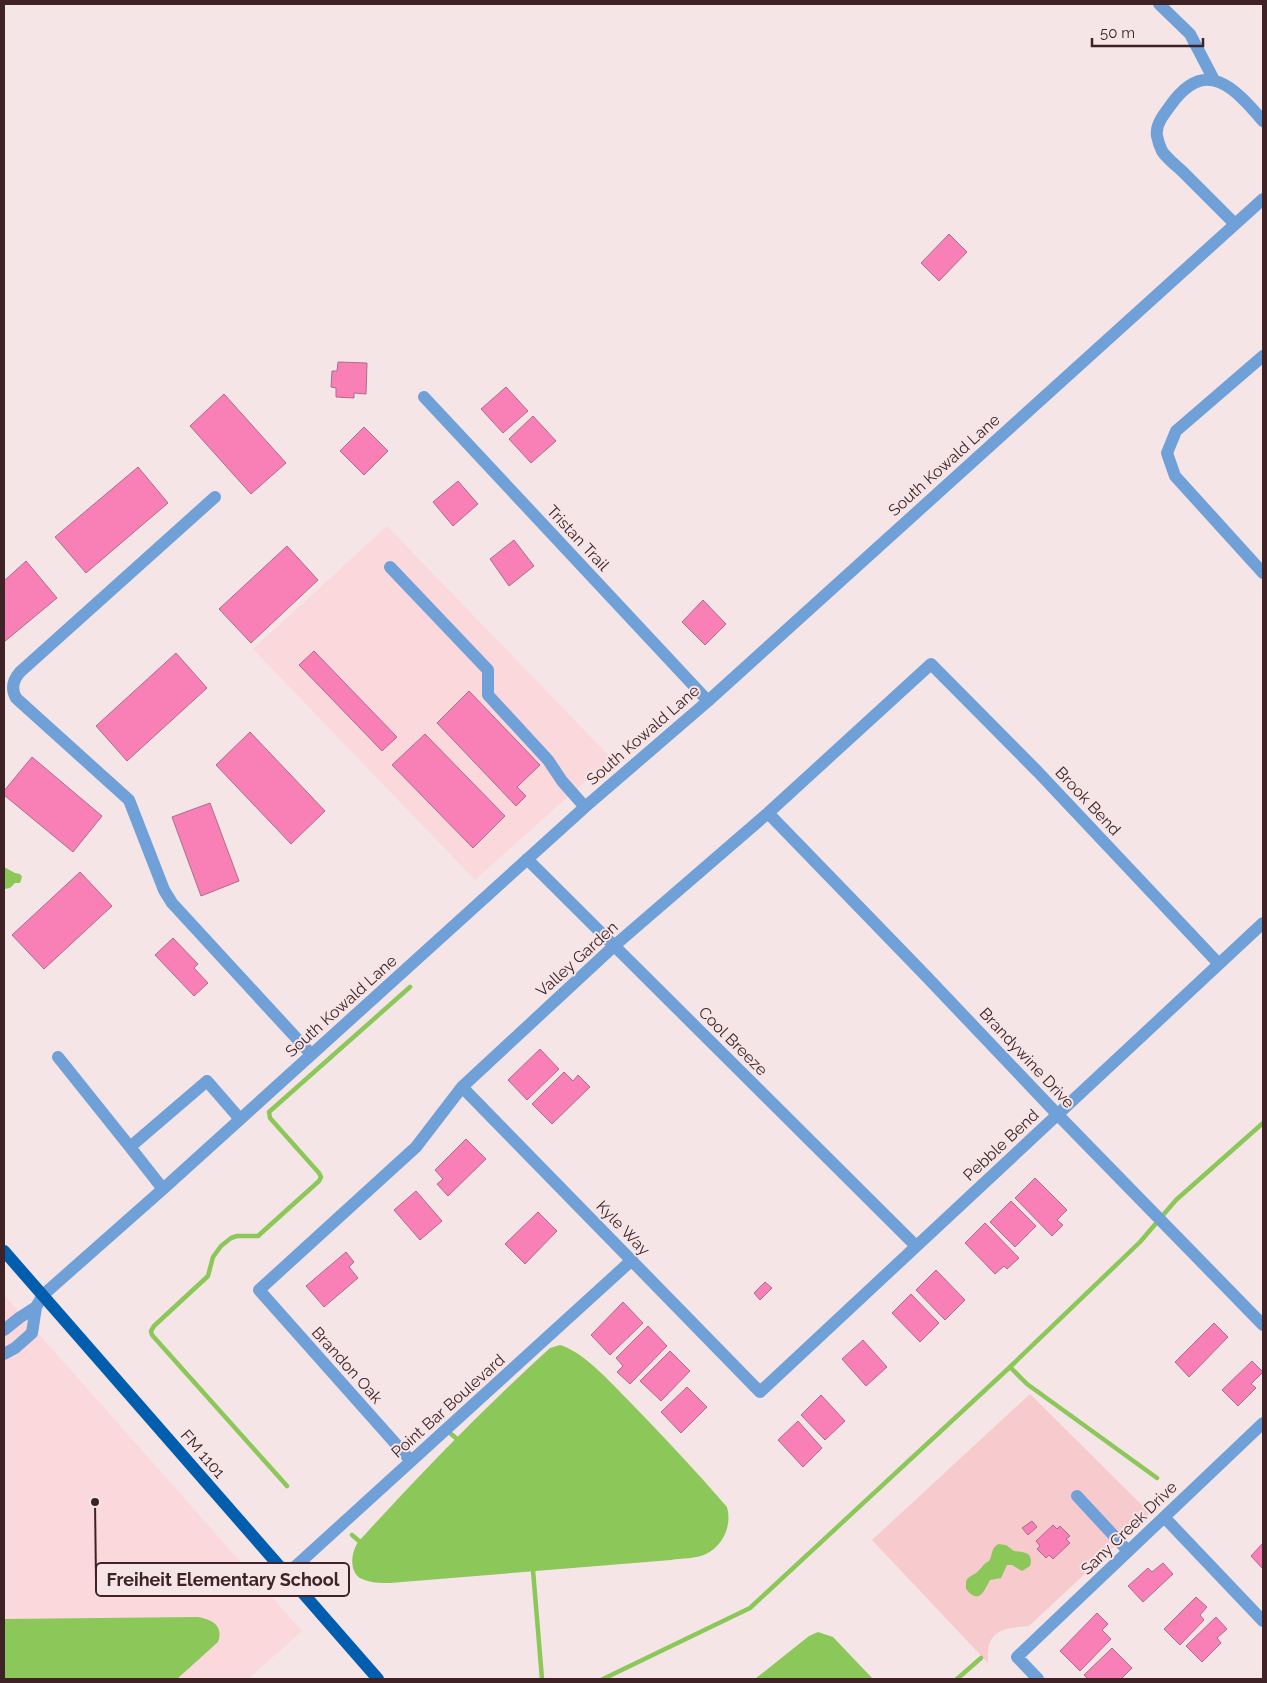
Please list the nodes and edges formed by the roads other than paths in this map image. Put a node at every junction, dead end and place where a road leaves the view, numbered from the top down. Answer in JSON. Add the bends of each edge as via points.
{"nodes":[{"id":1,"x":1159,"y":4,"type":"edge"},
{"id":2,"x":1214,"y":80,"type":"junction"},
{"id":3,"x":1263,"y":120,"type":"edge"},
{"id":4,"x":1263,"y":199,"type":"edge"},
{"id":5,"x":1235,"y":224,"type":"junction"},
{"id":6,"x":1263,"y":356,"type":"edge"},
{"id":7,"x":424,"y":397,"type":"dead end"},
{"id":8,"x":215,"y":497,"type":"dead end"},
{"id":9,"x":390,"y":568,"type":"dead end"},
{"id":10,"x":1263,"y":573,"type":"edge"},
{"id":11,"x":931,"y":664,"type":"joint"},
{"id":12,"x":708,"y":701,"type":"junction"},
{"id":13,"x":585,"y":807,"type":"junction"},
{"id":14,"x":768,"y":813,"type":"junction"},
{"id":15,"x":527,"y":859,"type":"junction"},
{"id":16,"x":1263,"y":923,"type":"edge"},
{"id":17,"x":614,"y":946,"type":"junction"},
{"id":18,"x":1219,"y":964,"type":"junction"},
{"id":19,"x":311,"y":1054,"type":"junction"},
{"id":20,"x":58,"y":1058,"type":"dead end"},
{"id":21,"x":462,"y":1087,"type":"junction"},
{"id":22,"x":1058,"y":1114,"type":"junction"},
{"id":23,"x":240,"y":1119,"type":"junction"},
{"id":24,"x":130,"y":1147,"type":"junction"},
{"id":25,"x":163,"y":1189,"type":"junction"},
{"id":26,"x":916,"y":1246,"type":"junction"},
{"id":27,"x":4,"y":1251,"type":"edge"},
{"id":28,"x":632,"y":1260,"type":"junction"},
{"id":29,"x":259,"y":1290,"type":"joint"},
{"id":30,"x":43,"y":1295,"type":"junction"},
{"id":31,"x":36,"y":1307,"type":"junction"},
{"id":32,"x":1263,"y":1326,"type":"edge"},
{"id":33,"x":4,"y":1330,"type":"edge"},
{"id":34,"x":4,"y":1354,"type":"edge"},
{"id":35,"x":760,"y":1392,"type":"joint"},
{"id":36,"x":1263,"y":1423,"type":"edge"},
{"id":37,"x":411,"y":1461,"type":"junction"},
{"id":38,"x":1077,"y":1496,"type":"dead end"},
{"id":39,"x":1164,"y":1517,"type":"junction"},
{"id":40,"x":1128,"y":1551,"type":"junction"},
{"id":41,"x":286,"y":1575,"type":"junction"},
{"id":42,"x":1263,"y":1621,"type":"edge"},
{"id":43,"x":376,"y":1679,"type":"edge"},
{"id":44,"x":1038,"y":1679,"type":"edge"}],
"edges":[{"from":1,"to":2,"type":"street","via":[[1190,34]]},
{"from":2,"to":3,"type":"street","via":[[1239,94]]},
{"from":2,"to":5,"type":"street","via":[[1203,79],[1188,86],[1159,121],[1156,135],[1163,152]]},
{"from":4,"to":5,"type":"street","name":"South Kowald Lane"},
{"from":5,"to":12,"type":"street","name":"South Kowald Lane"},
{"from":6,"to":10,"type":"street","via":[[1176,431],[1167,453],[1175,476]]},
{"from":7,"to":12,"type":"street","name":"Tristan Trail"},
{"from":8,"to":19,"type":"street","via":[[20,672],[13,693],[129,800],[164,890],[172,902]]},
{"from":9,"to":13,"type":"street","via":[[488,670],[488,695],[548,760]]},
{"from":11,"to":14,"type":"street","name":"Valley Garden"},
{"from":11,"to":18,"type":"street","name":"Brook Bend"},
{"from":12,"to":13,"type":"street","name":"South Kowald Lane"},
{"from":13,"to":15,"type":"street","name":"South Kowald Lane"},
{"from":14,"to":17,"type":"street","name":"Valley Garden"},
{"from":14,"to":22,"type":"street","name":"Brandywine Drive"},
{"from":15,"to":17,"type":"street","name":"Cool Breeze"},
{"from":15,"to":19,"type":"street","name":"South Kowald Lane"},
{"from":16,"to":18,"type":"street","name":"Pebble Bend"},
{"from":17,"to":21,"type":"street","name":"Valley Garden"},
{"from":17,"to":26,"type":"street","name":"Cool Breeze"},
{"from":18,"to":22,"type":"street","name":"Pebble Bend"},
{"from":19,"to":23,"type":"street","name":"South Kowald Lane"},
{"from":20,"to":24,"type":"street"},
{"from":21,"to":28,"type":"street","name":"Kyle Way"},
{"from":21,"to":29,"type":"street","name":"Valley Garden","via":[[416,1147]]},
{"from":22,"to":26,"type":"street","name":"Pebble Bend"},
{"from":22,"to":32,"type":"street","name":"Brandywine Drive"},
{"from":23,"to":24,"type":"street","via":[[207,1081]]},
{"from":23,"to":25,"type":"street","name":"South Kowald Lane"},
{"from":24,"to":25,"type":"street"},
{"from":25,"to":30,"type":"street","name":"South Kowald Lane"},
{"from":26,"to":35,"type":"street","name":"Pebble Bend"},
{"from":27,"to":30,"type":"main road","name":"FM 1101","number":"FM 1101"},
{"from":28,"to":35,"type":"street","name":"Kyle Way"},
{"from":28,"to":37,"type":"street","name":"Point Bar Boulevard"},
{"from":29,"to":37,"type":"street","name":"Brandon Oak"},
{"from":30,"to":31,"type":"street","name":"South Kowald Lane"},
{"from":30,"to":41,"type":"main road","name":"FM 1101","number":"FM 1101"},
{"from":31,"to":33,"type":"street"},
{"from":31,"to":34,"type":"street","via":[[32,1333]]},
{"from":36,"to":39,"type":"street","name":"Sany Creek Drive"},
{"from":37,"to":41,"type":"street","name":"Point Bar Boulevard"},
{"from":38,"to":40,"type":"street"},
{"from":39,"to":40,"type":"street","name":"Sany Creek Drive"},
{"from":39,"to":42,"type":"street"},
{"from":40,"to":44,"type":"street","name":"Sany Creek Drive","via":[[1017,1657]]},
{"from":41,"to":43,"type":"main road","name":"FM 1101","number":"FM 1101"}]}
